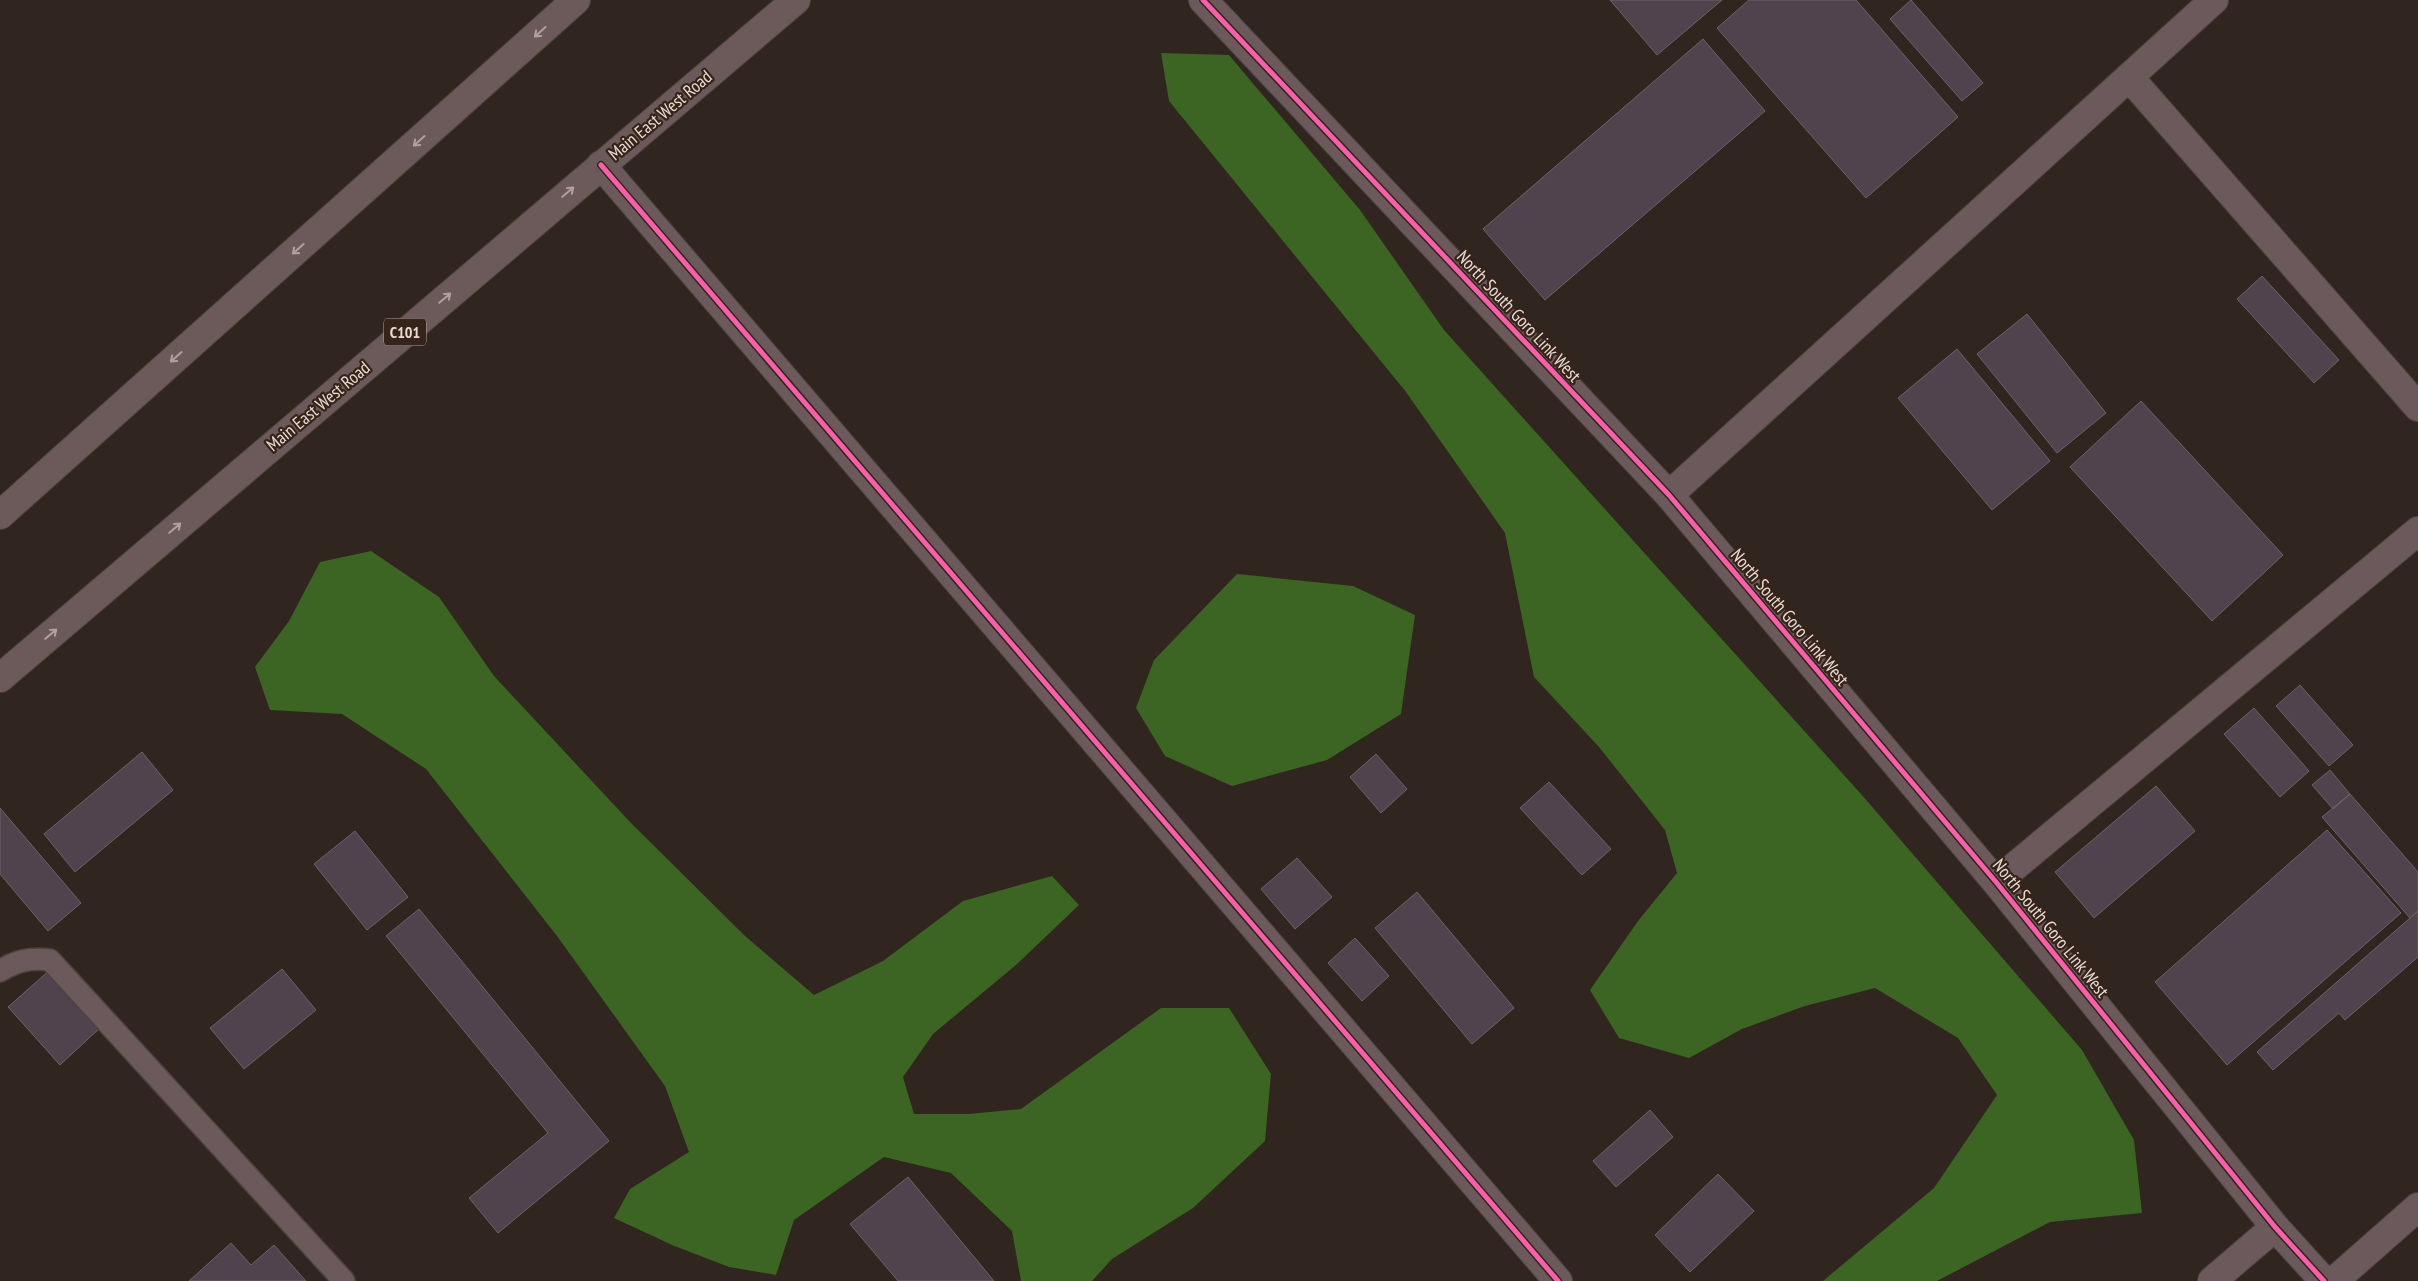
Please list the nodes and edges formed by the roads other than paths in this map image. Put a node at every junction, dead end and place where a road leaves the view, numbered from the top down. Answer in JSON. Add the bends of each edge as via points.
{"nodes":[{"id":1,"x":576,"y":0,"type":"edge"},
{"id":2,"x":796,"y":0,"type":"edge"},
{"id":3,"x":1203,"y":0,"type":"edge"},
{"id":4,"x":2214,"y":0,"type":"edge"},
{"id":5,"x":2129,"y":77,"type":"junction"},
{"id":6,"x":601,"y":165,"type":"junction"},
{"id":7,"x":2418,"y":407,"type":"edge"},
{"id":8,"x":1669,"y":495,"type":"junction"},
{"id":9,"x":0,"y":515,"type":"edge"},
{"id":10,"x":2418,"y":531,"type":"edge"},
{"id":11,"x":0,"y":678,"type":"edge"},
{"id":12,"x":1996,"y":882,"type":"junction"},
{"id":13,"x":0,"y":971,"type":"edge"},
{"id":14,"x":2418,"y":1207,"type":"edge"},
{"id":15,"x":2275,"y":1227,"type":"junction"},
{"id":16,"x":1549,"y":1278,"type":"edge"},
{"id":17,"x":344,"y":1281,"type":"edge"},
{"id":18,"x":2212,"y":1281,"type":"edge"},
{"id":19,"x":2324,"y":1281,"type":"edge"},
{"id":20,"x":2334,"y":1281,"type":"edge"}],
"edges":[{"from":1,"to":9,"type":"main road","one_way":true},
{"from":2,"to":6,"type":"main road","name":"Main East West Road","number":"C101"},
{"from":3,"to":8,"type":"street","name":"North South Goro Link West"},
{"from":4,"to":5,"type":"street"},
{"from":5,"to":7,"type":"street"},
{"from":5,"to":8,"type":"street"},
{"from":11,"to":6,"type":"main road","name":"Main East West Road","number":"C101","one_way":true},
{"from":6,"to":16,"type":"street"},
{"from":8,"to":12,"type":"street","name":"North South Goro Link West"},
{"from":10,"to":12,"type":"street"},
{"from":12,"to":15,"type":"street","name":"North South Goro Link West"},
{"from":13,"to":17,"type":"lane","via":[[15,962],[32,958],[50,960]]},
{"from":14,"to":20,"type":"street"},
{"from":15,"to":18,"type":"street"},
{"from":15,"to":19,"type":"street","name":"North South Goro Link West"}]}
